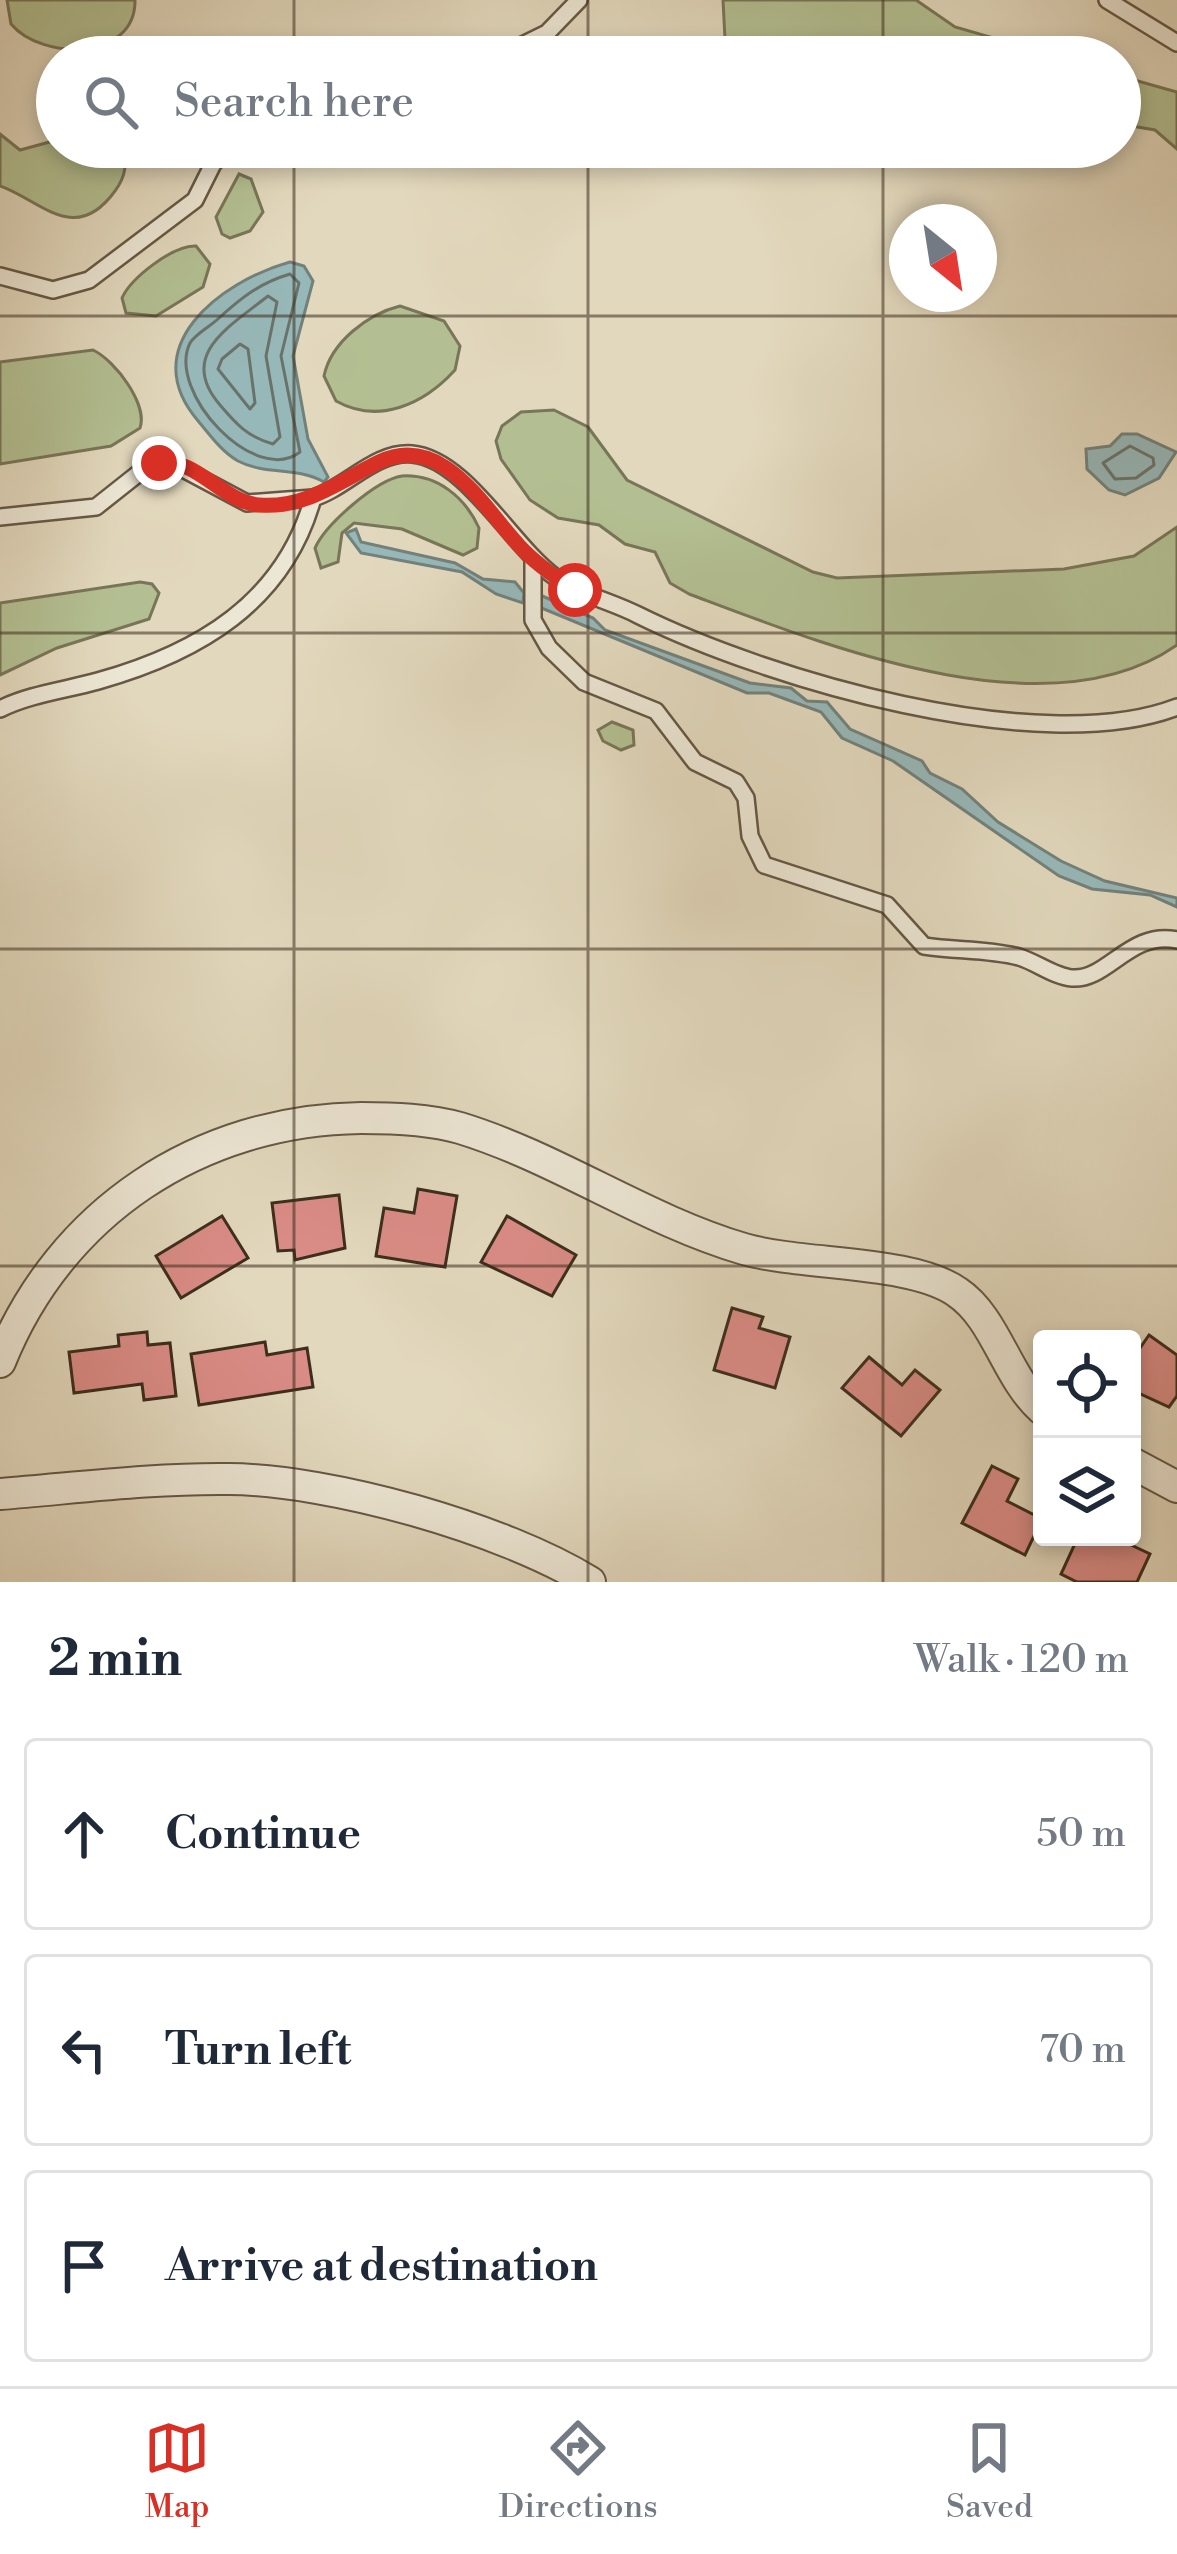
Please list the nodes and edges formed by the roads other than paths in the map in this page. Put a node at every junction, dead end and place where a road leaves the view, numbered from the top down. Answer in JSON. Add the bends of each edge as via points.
{"nodes":[{"id":1,"x":579,"y":0,"type":"edge"},
{"id":2,"x":1107,"y":0,"type":"edge"},
{"id":3,"x":539,"y":36,"type":"edge"},
{"id":4,"x":1177,"y":43,"type":"edge"},
{"id":5,"x":211,"y":168,"type":"edge"},
{"id":6,"x":0,"y":276,"type":"edge"},
{"id":7,"x":313,"y":497,"type":"junction"},
{"id":8,"x":0,"y":517,"type":"edge"},
{"id":9,"x":533,"y":559,"type":"junction"},
{"id":10,"x":1177,"y":707,"type":"edge"},
{"id":11,"x":0,"y":709,"type":"edge"},
{"id":12,"x":1177,"y":940,"type":"edge"},
{"id":13,"x":0,"y":1362,"type":"edge"},
{"id":14,"x":1033,"y":1399,"type":"edge"},
{"id":15,"x":1141,"y":1468,"type":"edge"},
{"id":16,"x":1177,"y":1487,"type":"edge"},
{"id":17,"x":0,"y":1494,"type":"edge"},
{"id":18,"x":590,"y":1582,"type":"edge"}],
"edges":[{"from":1,"to":3,"type":"lane"},
{"from":2,"to":4,"type":"lane"},
{"from":5,"to":6,"type":"lane","via":[[195,200],[101,273],[52,290]]},
{"from":7,"to":8,"type":"lane","via":[[247,503],[168,461],[95,507]]},
{"from":7,"to":9,"type":"lane","via":[[382,460],[422,456],[458,477]]},
{"from":7,"to":11,"type":"lane","via":[[280,572],[216,633],[163,659]]},
{"from":9,"to":10,"type":"lane","via":[[575,590],[683,640],[917,706],[1048,724]]},
{"from":9,"to":12,"type":"lane","via":[[533,620],[549,648],[584,682],[656,711],[694,762],[736,782],[764,865],[887,905],[924,946],[978,948],[1068,978],[1145,941]]},
{"from":13,"to":14,"type":"street","via":[[53,1263],[149,1177],[278,1126],[413,1120],[482,1136],[744,1249],[939,1282],[970,1303]]},
{"from":15,"to":16,"type":"street"},
{"from":17,"to":18,"type":"street","via":[[231,1479],[286,1484],[432,1517]]}]}
